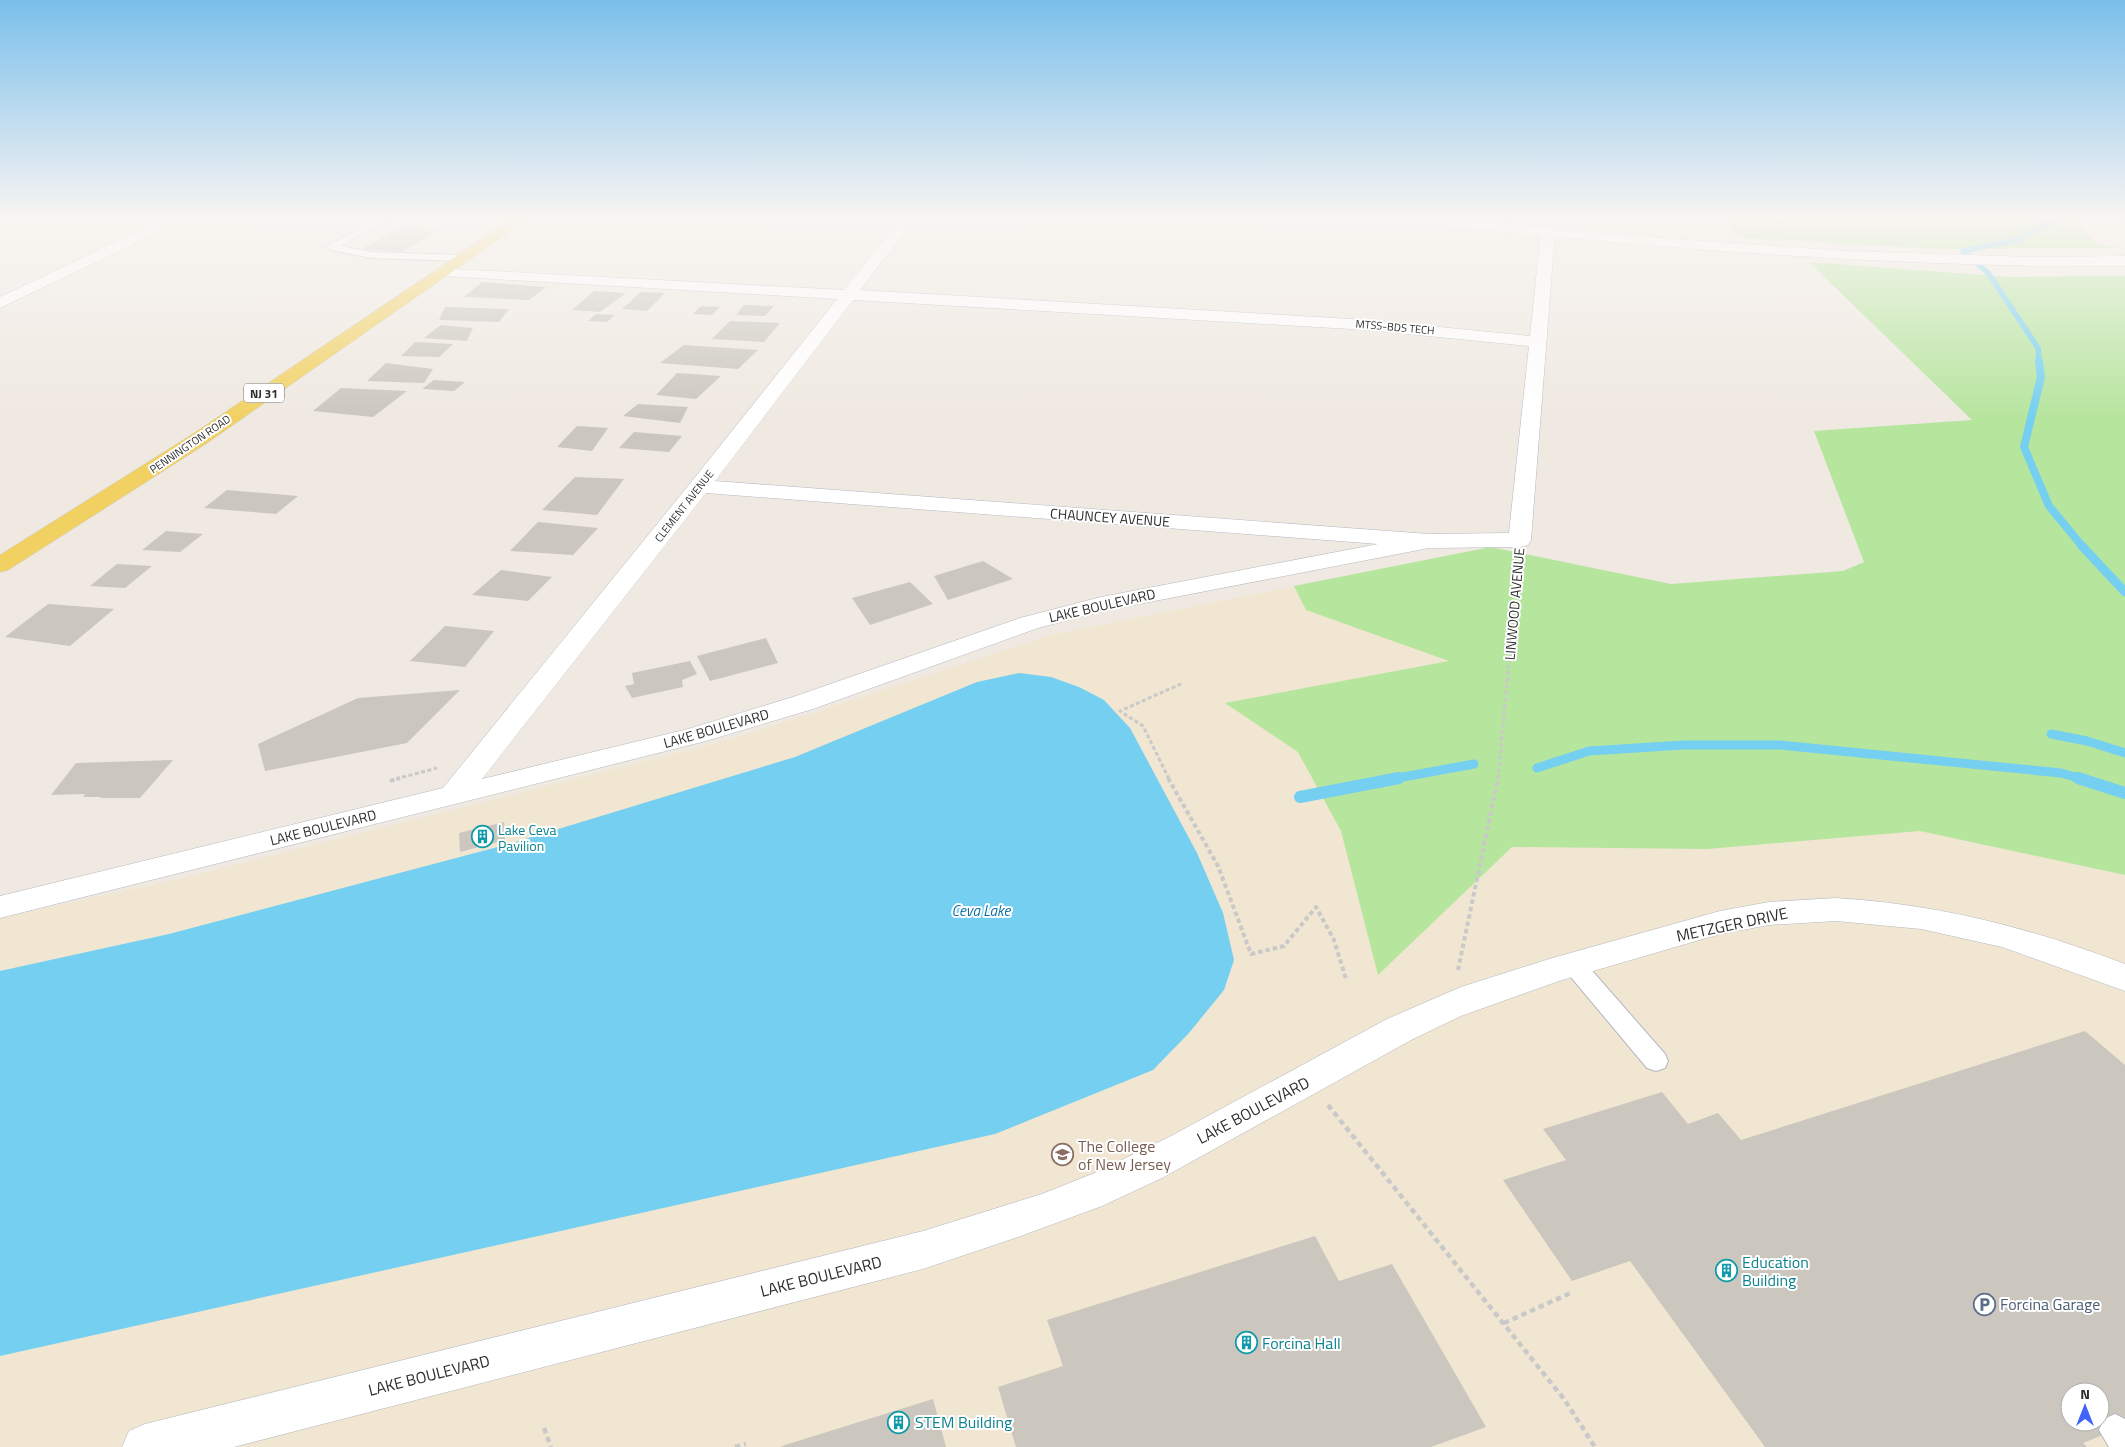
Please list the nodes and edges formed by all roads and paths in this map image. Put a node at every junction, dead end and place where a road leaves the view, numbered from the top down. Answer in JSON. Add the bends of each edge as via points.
{"nodes":[{"id":1,"x":41,"y":284,"type":"edge"},
{"id":2,"x":425,"y":284,"type":"edge"},
{"id":3,"x":655,"y":284,"type":"edge"},
{"id":4,"x":858,"y":284,"type":"edge"},
{"id":5,"x":1543,"y":284,"type":"edge"},
{"id":6,"x":849,"y":295,"type":"junction"},
{"id":7,"x":0,"y":303,"type":"edge"},
{"id":8,"x":1537,"y":342,"type":"junction"},
{"id":9,"x":700,"y":486,"type":"junction"},
{"id":10,"x":1520,"y":540,"type":"junction"},
{"id":11,"x":1429,"y":541,"type":"junction"},
{"id":12,"x":0,"y":564,"type":"edge"},
{"id":13,"x":1183,"y":683,"type":"dead end"},
{"id":14,"x":444,"y":766,"type":"dead end"},
{"id":15,"x":387,"y":782,"type":"dead end"},
{"id":16,"x":454,"y":794,"type":"junction"},
{"id":17,"x":0,"y":907,"type":"edge"},
{"id":18,"x":1573,"y":964,"type":"junction"},
{"id":19,"x":2125,"y":978,"type":"edge"},
{"id":20,"x":1346,"y":979,"type":"dead end"},
{"id":21,"x":1459,"y":988,"type":"junction"},
{"id":22,"x":1656,"y":1061,"type":"dead end"},
{"id":23,"x":1310,"y":1079,"type":"junction"},
{"id":24,"x":1572,"y":1292,"type":"dead end"},
{"id":25,"x":1504,"y":1323,"type":"junction"},
{"id":26,"x":544,"y":1428,"type":"dead end"},
{"id":27,"x":746,"y":1444,"type":"dead end"},
{"id":28,"x":145,"y":1447,"type":"edge"},
{"id":29,"x":551,"y":1447,"type":"edge"},
{"id":30,"x":735,"y":1447,"type":"edge"},
{"id":31,"x":1595,"y":1447,"type":"edge"}],
"edges":[{"from":1,"to":7,"type":"street"},
{"from":2,"to":12,"type":"main road","name":"PENNINGTON ROAD","number":"NJ 31","via":[[89,511]]},
{"from":3,"to":6,"type":"street","name":"MTSS-BDS TECH"},
{"from":4,"to":6,"type":"street","name":"CLEMENT AVENUE"},
{"from":5,"to":8,"type":"street","name":"LINWOOD AVENUE"},
{"from":6,"to":8,"type":"street","name":"MTSS-BDS TECH","via":[[1368,325]]},
{"from":6,"to":9,"type":"street","name":"CLEMENT AVENUE"},
{"from":8,"to":10,"type":"street","name":"LINWOOD AVENUE"},
{"from":9,"to":11,"type":"street","name":"CHAUNCEY AVENUE"},
{"from":9,"to":16,"type":"street","name":"CLEMENT AVENUE"},
{"from":10,"to":11,"type":"street","name":"CHAUNCEY AVENUE"},
{"from":10,"to":21,"type":"path","name":"LINWOOD AVENUE","via":[[1500,768]]},
{"from":11,"to":16,"type":"street","name":"LAKE BOULEVARD","via":[[1100,604],[958,646],[803,703],[696,735]]},
{"from":13,"to":20,"type":"path","via":[[1120,712],[1143,726],[1177,797],[1218,866],[1251,954],[1284,946],[1316,907],[1334,940]]},
{"from":14,"to":15,"type":"path"},
{"from":16,"to":17,"type":"street","name":"LAKE BOULEVARD"},
{"from":18,"to":19,"type":"street","name":"METZGER DRIVE","via":[[1743,918],[1792,911],[1843,910],[1954,923],[2014,938]]},
{"from":18,"to":21,"type":"street","name":"METZGER DRIVE"},
{"from":18,"to":22,"type":"lane"},
{"from":21,"to":23,"type":"street","name":"LAKE BOULEVARD","via":[[1401,1028]]},
{"from":23,"to":25,"type":"path"},
{"from":23,"to":28,"type":"street","name":"LAKE BOULEVARD","via":[[1111,1184],[1023,1218],[950,1241]]},
{"from":24,"to":25,"type":"path"},
{"from":25,"to":31,"type":"path","via":[[1564,1399]]},
{"from":26,"to":29,"type":"path"},
{"from":27,"to":30,"type":"path"}]}
